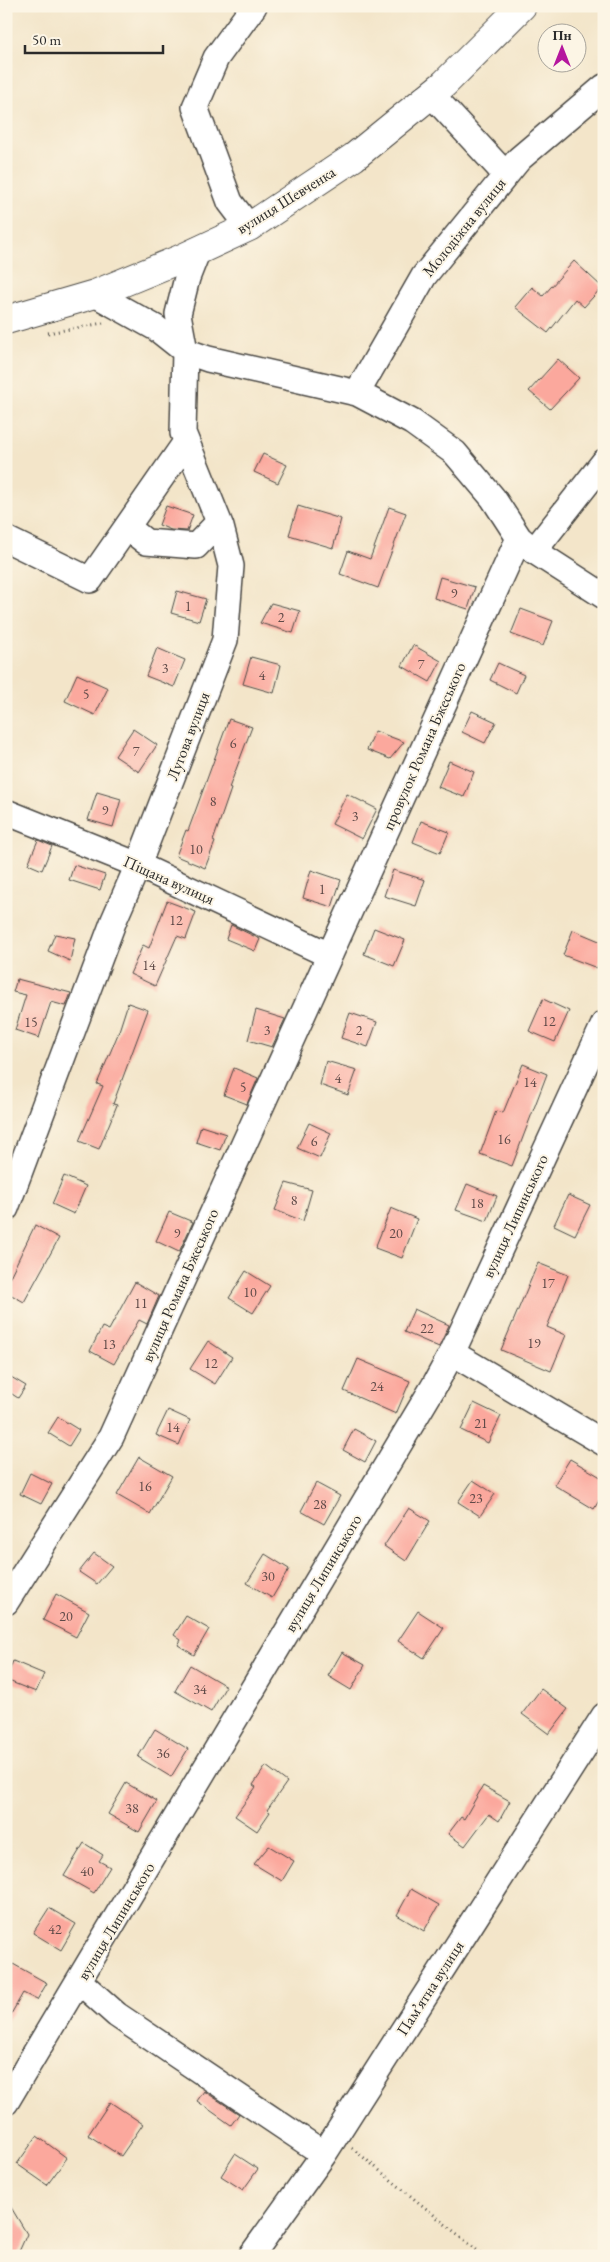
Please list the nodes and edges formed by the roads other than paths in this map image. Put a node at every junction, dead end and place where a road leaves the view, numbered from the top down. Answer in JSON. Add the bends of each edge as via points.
{"nodes":[{"id":1,"x":254,"y":6,"type":"edge"},
{"id":2,"x":522,"y":6,"type":"edge"},
{"id":3,"x":604,"y":87,"type":"edge"},
{"id":4,"x":431,"y":94,"type":"junction"},
{"id":5,"x":506,"y":175,"type":"junction"},
{"id":6,"x":249,"y":226,"type":"junction"},
{"id":7,"x":198,"y":250,"type":"junction"},
{"id":8,"x":95,"y":294,"type":"junction"},
{"id":9,"x":6,"y":320,"type":"edge"},
{"id":10,"x":185,"y":351,"type":"junction"},
{"id":11,"x":357,"y":393,"type":"junction"},
{"id":12,"x":186,"y":442,"type":"junction"},
{"id":13,"x":604,"y":462,"type":"edge"},
{"id":14,"x":219,"y":522,"type":"junction"},
{"id":15,"x":127,"y":527,"type":"junction"},
{"id":16,"x":6,"y":539,"type":"edge"},
{"id":17,"x":526,"y":544,"type":"junction"},
{"id":18,"x":604,"y":596,"type":"edge"},
{"id":19,"x":6,"y":812,"type":"edge"},
{"id":20,"x":138,"y":865,"type":"junction"},
{"id":21,"x":329,"y":955,"type":"junction"},
{"id":22,"x":604,"y":1024,"type":"edge"},
{"id":23,"x":6,"y":1208,"type":"edge"},
{"id":24,"x":452,"y":1353,"type":"junction"},
{"id":25,"x":604,"y":1443,"type":"edge"},
{"id":26,"x":6,"y":1602,"type":"edge"},
{"id":27,"x":604,"y":1716,"type":"edge"},
{"id":28,"x":80,"y":1982,"type":"junction"},
{"id":29,"x":6,"y":2102,"type":"edge"},
{"id":30,"x":330,"y":2144,"type":"junction"},
{"id":31,"x":251,"y":2256,"type":"edge"}],
"edges":[{"from":1,"to":6,"type":"street","via":[[216,58],[195,107],[230,202]]},
{"from":2,"to":4,"type":"main road","name":"вулиця Шевченка"},
{"from":3,"to":5,"type":"street","name":"Молодіжна вулиця","via":[[519,159]]},
{"from":4,"to":5,"type":"street"},
{"from":4,"to":6,"type":"main road","name":"вулиця Шевченка","via":[[354,157]]},
{"from":5,"to":11,"type":"street","name":"Молодіжна вулиця","via":[[424,276]]},
{"from":6,"to":7,"type":"main road","name":"вулиця Шевченка"},
{"from":7,"to":8,"type":"main road","name":"вулиця Шевченка"},
{"from":7,"to":10,"type":"street","name":"Лугова вулиця","via":[[178,314]]},
{"from":8,"to":9,"type":"main road","name":"вулиця Шевченка"},
{"from":8,"to":10,"type":"street","via":[[156,328]]},
{"from":10,"to":11,"type":"street"},
{"from":10,"to":12,"type":"street","name":"Лугова вулиця","via":[[183,433]]},
{"from":11,"to":17,"type":"street","via":[[412,422],[455,453]]},
{"from":12,"to":14,"type":"street","name":"Лугова вулиця"},
{"from":12,"to":15,"type":"street"},
{"from":13,"to":17,"type":"street","name":"провулок Романа Бжеського"},
{"from":14,"to":15,"type":"street","via":[[196,546],[146,542]]},
{"from":14,"to":20,"type":"street","name":"Лугова вулиця","via":[[231,566],[225,640]]},
{"from":15,"to":16,"type":"street","via":[[90,580]]},
{"from":17,"to":18,"type":"street"},
{"from":17,"to":21,"type":"street","name":"провулок Романа Бжеського"},
{"from":19,"to":20,"type":"street","name":"Піщана вулиця"},
{"from":20,"to":21,"type":"street","name":"Піщана вулиця"},
{"from":20,"to":23,"type":"street","name":"Лугова вулиця","via":[[114,920]]},
{"from":21,"to":26,"type":"street","name":"вулиця Романа Бжеського","via":[[111,1437]]},
{"from":22,"to":24,"type":"street","name":"вулиця Липинського"},
{"from":24,"to":25,"type":"street"},
{"from":24,"to":28,"type":"street","name":"вулиця Липинського"},
{"from":27,"to":30,"type":"street","name":"Памʼятна вулиця"},
{"from":28,"to":29,"type":"street","name":"вулиця Липинського"},
{"from":28,"to":30,"type":"street","via":[[118,2015]]},
{"from":30,"to":31,"type":"street","name":"Памʼятна вулиця"}]}
